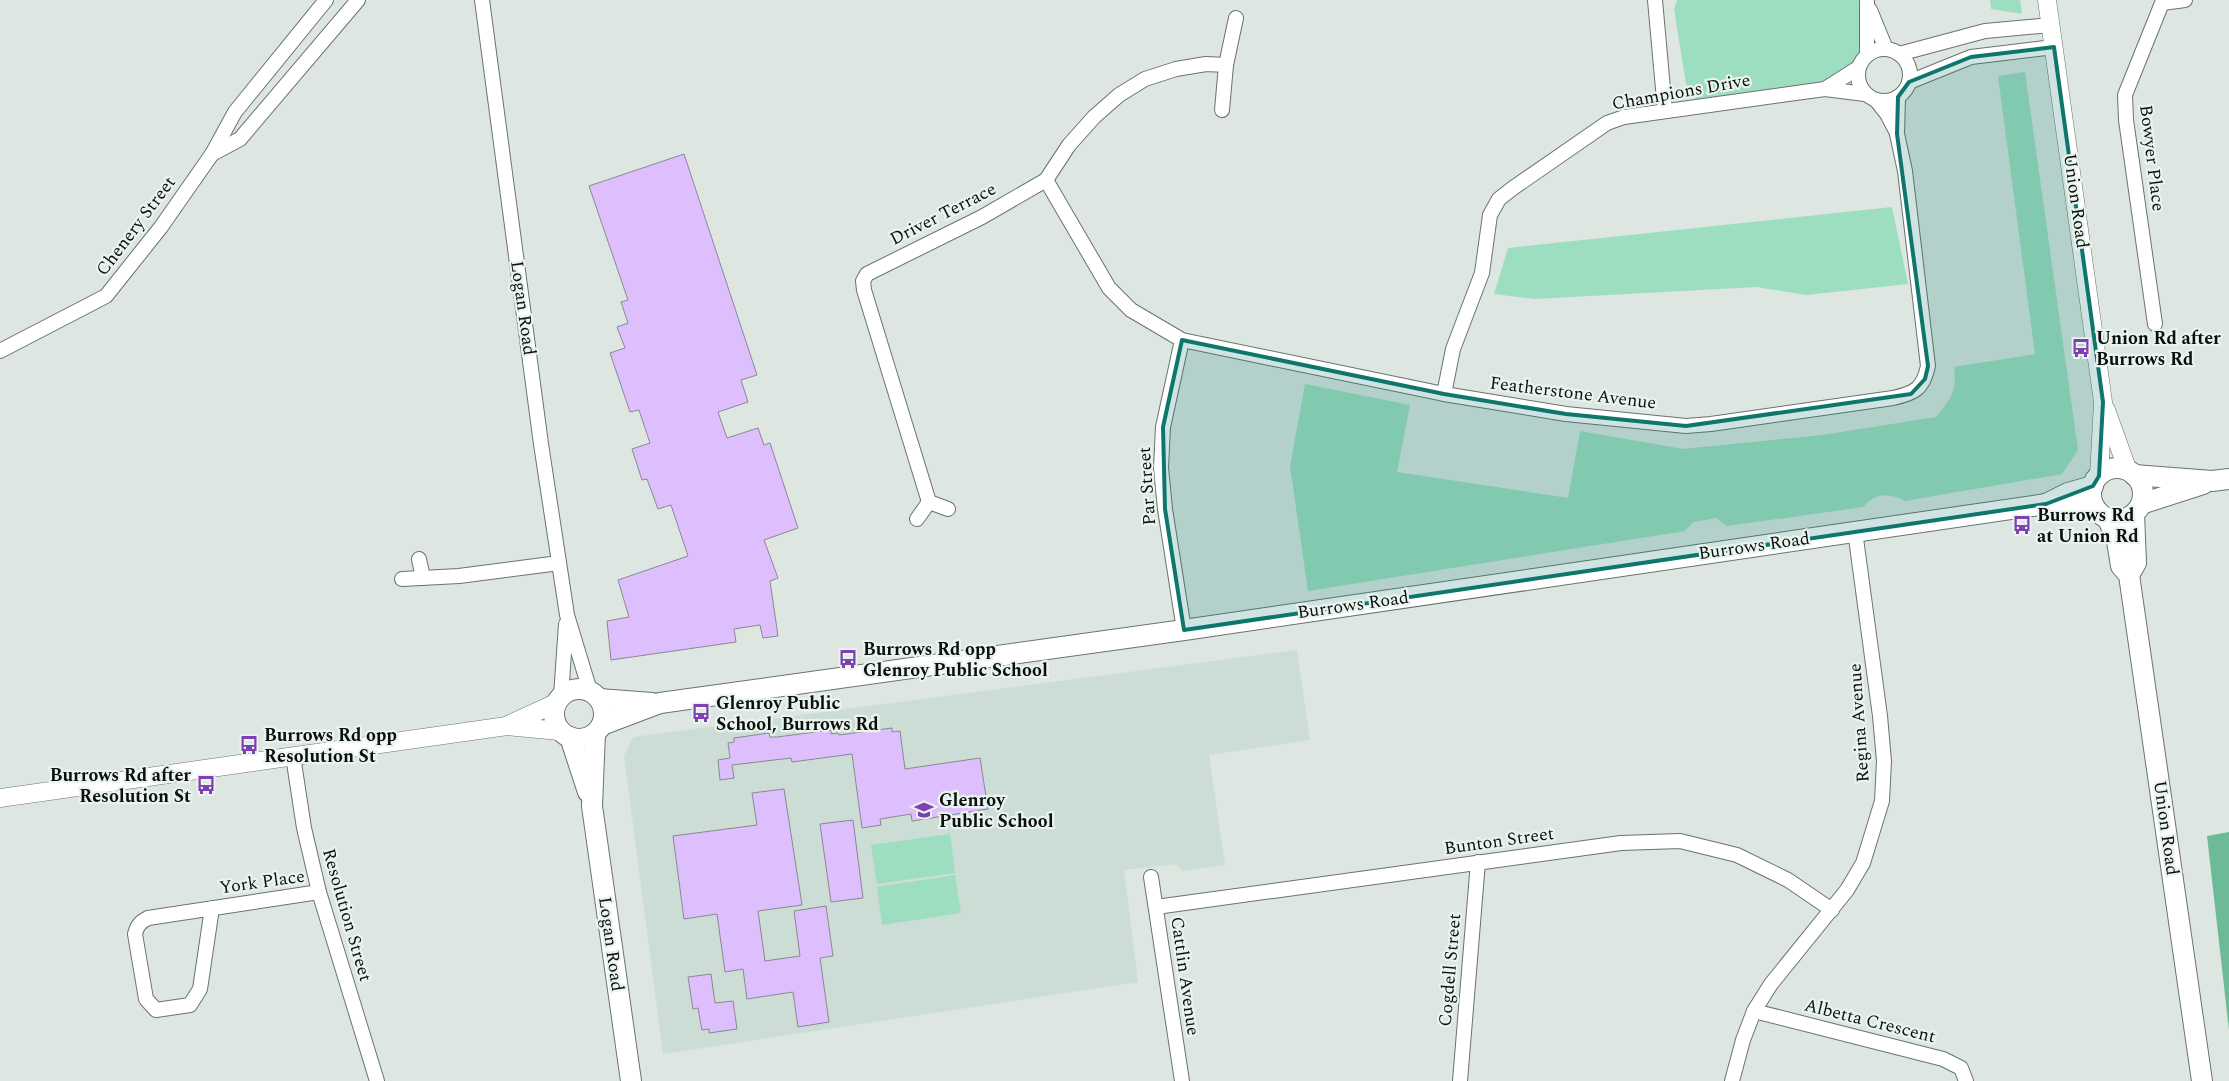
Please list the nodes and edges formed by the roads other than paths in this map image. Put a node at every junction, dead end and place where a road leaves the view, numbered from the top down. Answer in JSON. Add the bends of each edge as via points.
{"nodes":[{"id":1,"x":326,"y":0,"type":"edge"},
{"id":2,"x":358,"y":0,"type":"edge"},
{"id":3,"x":482,"y":0,"type":"edge"},
{"id":4,"x":1655,"y":0,"type":"edge"},
{"id":5,"x":2047,"y":0,"type":"edge"},
{"id":6,"x":2184,"y":0,"type":"edge"},
{"id":7,"x":1866,"y":1,"type":"edge"},
{"id":8,"x":2161,"y":1,"type":"edge"},
{"id":9,"x":1236,"y":18,"type":"dead end"},
{"id":10,"x":2051,"y":25,"type":"junction"},
{"id":11,"x":2054,"y":47,"type":"junction"},
{"id":12,"x":1886,"y":49,"type":"junction"},
{"id":13,"x":1899,"y":54,"type":"junction"},
{"id":14,"x":1867,"y":55,"type":"junction"},
{"id":15,"x":1226,"y":66,"type":"junction"},
{"id":16,"x":1858,"y":68,"type":"junction"},
{"id":17,"x":1909,"y":82,"type":"junction"},
{"id":18,"x":1825,"y":89,"type":"junction"},
{"id":19,"x":1871,"y":97,"type":"junction"},
{"id":20,"x":1898,"y":97,"type":"junction"},
{"id":21,"x":1222,"y":110,"type":"dead end"},
{"id":22,"x":1666,"y":111,"type":"junction"},
{"id":23,"x":1897,"y":134,"type":"junction"},
{"id":24,"x":212,"y":154,"type":"junction"},
{"id":25,"x":1046,"y":180,"type":"junction"},
{"id":26,"x":2155,"y":324,"type":"dead end"},
{"id":27,"x":1182,"y":340,"type":"junction"},
{"id":28,"x":0,"y":351,"type":"edge"},
{"id":29,"x":1444,"y":394,"type":"junction"},
{"id":30,"x":2103,"y":402,"type":"junction"},
{"id":31,"x":2131,"y":473,"type":"junction"},
{"id":32,"x":2220,"y":480,"type":"edge"},
{"id":33,"x":2096,"y":481,"type":"junction"},
{"id":34,"x":929,"y":502,"type":"junction"},
{"id":35,"x":2046,"y":504,"type":"junction"},
{"id":36,"x":948,"y":509,"type":"dead end"},
{"id":37,"x":2137,"y":509,"type":"junction"},
{"id":38,"x":2102,"y":515,"type":"junction"},
{"id":39,"x":917,"y":518,"type":"dead end"},
{"id":40,"x":1855,"y":531,"type":"junction"},
{"id":41,"x":419,"y":559,"type":"dead end"},
{"id":42,"x":559,"y":563,"type":"junction"},
{"id":43,"x":2129,"y":575,"type":"junction"},
{"id":44,"x":423,"y":578,"type":"junction"},
{"id":45,"x":402,"y":580,"type":"dead end"},
{"id":46,"x":566,"y":615,"type":"junction"},
{"id":47,"x":1184,"y":630,"type":"junction"},
{"id":48,"x":595,"y":695,"type":"junction"},
{"id":49,"x":558,"y":699,"type":"junction"},
{"id":50,"x":660,"y":704,"type":"junction"},
{"id":51,"x":507,"y":726,"type":"junction"},
{"id":52,"x":598,"y":729,"type":"junction"},
{"id":53,"x":565,"y":734,"type":"junction"},
{"id":54,"x":294,"y":756,"type":"junction"},
{"id":55,"x":0,"y":798,"type":"edge"},
{"id":56,"x":592,"y":806,"type":"junction"},
{"id":57,"x":1478,"y":862,"type":"junction"},
{"id":58,"x":1151,"y":877,"type":"dead end"},
{"id":59,"x":318,"y":892,"type":"junction"},
{"id":60,"x":1156,"y":907,"type":"junction"},
{"id":61,"x":212,"y":908,"type":"junction"},
{"id":62,"x":1832,"y":910,"type":"junction"},
{"id":63,"x":1754,"y":1011,"type":"junction"},
{"id":64,"x":377,"y":1081,"type":"edge"},
{"id":65,"x":631,"y":1081,"type":"edge"},
{"id":66,"x":1182,"y":1081,"type":"edge"},
{"id":67,"x":1460,"y":1081,"type":"edge"},
{"id":68,"x":1732,"y":1081,"type":"edge"},
{"id":69,"x":1966,"y":1081,"type":"edge"},
{"id":70,"x":2202,"y":1081,"type":"edge"}],
"edges":[{"from":1,"to":24,"type":"street","name":"Chenery Street","via":[[234,112]]},
{"from":2,"to":24,"type":"street","name":"Chenery Street","via":[[240,139]]},
{"from":3,"to":42,"type":"street","name":"Logan Road"},
{"from":4,"to":22,"type":"street"},
{"from":5,"to":10,"type":"street","name":"Union Road"},
{"from":6,"to":8,"type":"street","name":"Bowyer Place"},
{"from":7,"to":12,"type":"street"},
{"from":7,"to":14,"type":"street"},
{"from":8,"to":26,"type":"street","name":"Bowyer Place","via":[[2125,95]]},
{"from":9,"to":15,"type":"street"},
{"from":10,"to":11,"type":"street","name":"Union Road"},
{"from":10,"to":13,"type":"street","via":[[1984,31]]},
{"from":11,"to":17,"type":"street","via":[[1971,57]]},
{"from":11,"to":30,"type":"street","name":"Union Road"},
{"from":12,"to":13,"type":"street"},
{"from":12,"to":14,"type":"street"},
{"from":13,"to":17,"type":"street","via":[[1908,67]]},
{"from":14,"to":16,"type":"street"},
{"from":15,"to":21,"type":"street"},
{"from":15,"to":25,"type":"street","name":"Driver Terrace","via":[[1206,64],[1176,68],[1145,79],[1119,95],[1069,145]]},
{"from":16,"to":18,"type":"street","name":"Champions Drive"},
{"from":16,"to":19,"type":"street","via":[[1858,77]]},
{"from":17,"to":20,"type":"street"},
{"from":18,"to":19,"type":"street","name":"Champions Drive"},
{"from":18,"to":22,"type":"street","name":"Champions Drive"},
{"from":19,"to":20,"type":"street","via":[[1884,101]]},
{"from":19,"to":23,"type":"street","name":"Featherstone Avenue","via":[[1887,114]]},
{"from":20,"to":23,"type":"street","name":"Featherstone Avenue"},
{"from":22,"to":29,"type":"street","name":"Champions Drive","via":[[1607,123],[1499,199],[1490,215],[1482,273],[1453,349]]},
{"from":23,"to":29,"type":"street","name":"Featherstone Avenue","via":[[1905,171],[1928,366],[1925,378],[1911,394],[1686,426],[1566,414]]},
{"from":24,"to":28,"type":"street","name":"Chenery Street","via":[[161,227],[106,296]]},
{"from":25,"to":27,"type":"street","name":"Featherstone Avenue","via":[[1109,288],[1131,310]]},
{"from":25,"to":34,"type":"street","name":"Driver Terrace","via":[[982,217],[874,270],[863,281]]},
{"from":27,"to":29,"type":"street","name":"Featherstone Avenue"},
{"from":27,"to":47,"type":"street","name":"Par Street","via":[[1163,427],[1161,468]]},
{"from":30,"to":31,"type":"street","name":"Union Road"},
{"from":30,"to":33,"type":"street","name":"Union Road"},
{"from":31,"to":32,"type":"main road"},
{"from":31,"to":33,"type":"main road","via":[[2113,469]]},
{"from":31,"to":37,"type":"main road","via":[[2142,489]]},
{"from":32,"to":37,"type":"main road"},
{"from":33,"to":35,"type":"main road","name":"Burrows Road"},
{"from":33,"to":38,"type":"main road","via":[[2091,499]]},
{"from":34,"to":36,"type":"street"},
{"from":34,"to":39,"type":"street"},
{"from":35,"to":38,"type":"main road","name":"Burrows Road"},
{"from":35,"to":40,"type":"main road","name":"Burrows Road"},
{"from":37,"to":38,"type":"main road","via":[[2124,519]]},
{"from":37,"to":43,"type":"main road","name":"Union Road","via":[[2136,563]]},
{"from":38,"to":43,"type":"main road","name":"Union Road","via":[[2117,541],[2121,566]]},
{"from":40,"to":47,"type":"main road","name":"Burrows Road"},
{"from":40,"to":62,"type":"street","name":"Regina Avenue","via":[[1880,716],[1884,761],[1882,801],[1863,863]]},
{"from":41,"to":44,"type":"street"},
{"from":42,"to":44,"type":"street"},
{"from":42,"to":46,"type":"street","name":"Logan Road"},
{"from":43,"to":70,"type":"main road","name":"Union Road"},
{"from":44,"to":45,"type":"street"},
{"from":46,"to":48,"type":"street","name":"Logan Road"},
{"from":46,"to":49,"type":"street","name":"Logan Road"},
{"from":47,"to":50,"type":"main road","name":"Burrows Road"},
{"from":48,"to":49,"type":"main road","via":[[575,689]]},
{"from":48,"to":50,"type":"main road","name":"Burrows Road"},
{"from":48,"to":52,"type":"main road","via":[[604,711]]},
{"from":49,"to":51,"type":"street"},
{"from":49,"to":53,"type":"main road","via":[[554,717]]},
{"from":50,"to":52,"type":"main road","name":"Burrows Road"},
{"from":51,"to":53,"type":"street"},
{"from":51,"to":54,"type":"street"},
{"from":52,"to":53,"type":"main road","via":[[583,738]]},
{"from":52,"to":56,"type":"main road","name":"Logan Road"},
{"from":53,"to":56,"type":"main road","name":"Logan Road"},
{"from":54,"to":55,"type":"street"},
{"from":54,"to":59,"type":"street","name":"Resolution Street","via":[[304,828]]},
{"from":56,"to":65,"type":"main road","name":"Logan Road"},
{"from":57,"to":60,"type":"street","name":"Bunton Street"},
{"from":57,"to":62,"type":"street","name":"Bunton Street","via":[[1621,844],[1680,841],[1736,855],[1788,880]]},
{"from":57,"to":67,"type":"street","name":"Cogdell Street"},
{"from":58,"to":60,"type":"street","name":"Cattlin Avenue"},
{"from":59,"to":61,"type":"street","name":"York Place"},
{"from":59,"to":64,"type":"street","name":"Resolution Street"},
{"from":60,"to":66,"type":"street","name":"Cattlin Avenue"},
{"from":61,"to":61,"type":"street","name":"York Place","via":[[148,918],[137,927],[135,934],[146,999],[156,1010],[190,1005],[196,998]]},
{"from":62,"to":63,"type":"street","name":"Regina Avenue","via":[[1776,977]]},
{"from":63,"to":68,"type":"street","name":"Regina Avenue"},
{"from":63,"to":69,"type":"street","name":"Albetta Crescent","via":[[1943,1058],[1961,1068]]}]}
